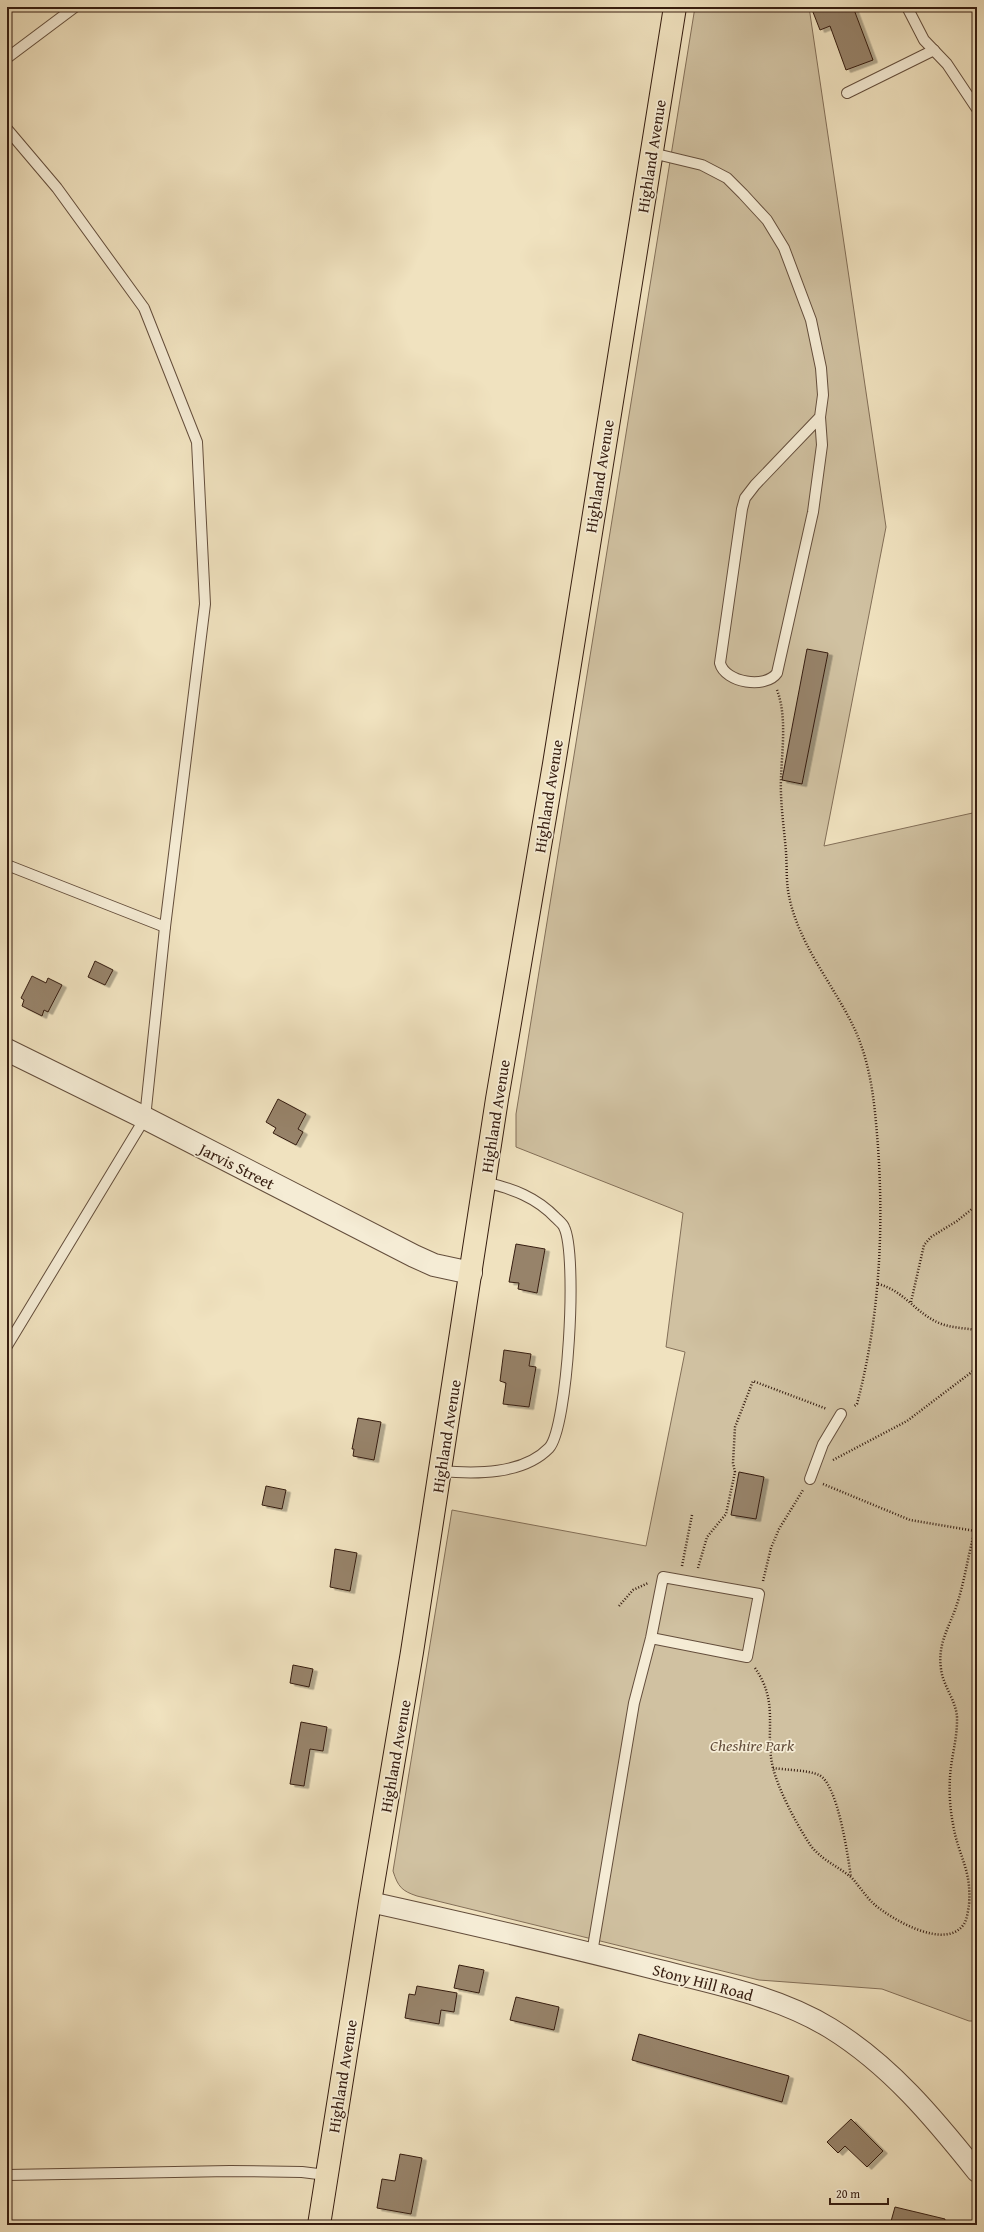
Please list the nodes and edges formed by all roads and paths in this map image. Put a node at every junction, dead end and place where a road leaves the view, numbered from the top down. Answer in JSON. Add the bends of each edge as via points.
{"nodes":[{"id":1,"x":75,"y":7,"type":"edge"},
{"id":2,"x":675,"y":7,"type":"edge"},
{"id":3,"x":907,"y":7,"type":"edge"},
{"id":4,"x":934,"y":50,"type":"junction"},
{"id":5,"x":7,"y":58,"type":"edge"},
{"id":6,"x":847,"y":93,"type":"dead end"},
{"id":7,"x":977,"y":109,"type":"edge"},
{"id":8,"x":7,"y":129,"type":"edge"},
{"id":9,"x":652,"y":153,"type":"junction"},
{"id":10,"x":820,"y":418,"type":"junction"},
{"id":11,"x":773,"y":680,"type":"junction"},
{"id":12,"x":7,"y":865,"type":"edge"},
{"id":13,"x":165,"y":927,"type":"junction"},
{"id":14,"x":7,"y":1050,"type":"edge"},
{"id":15,"x":145,"y":1118,"type":"junction"},
{"id":16,"x":485,"y":1182,"type":"junction"},
{"id":17,"x":977,"y":1205,"type":"edge"},
{"id":18,"x":471,"y":1273,"type":"junction"},
{"id":19,"x":878,"y":1284,"type":"junction"},
{"id":20,"x":911,"y":1302,"type":"junction"},
{"id":21,"x":977,"y":1330,"type":"edge"},
{"id":22,"x":7,"y":1346,"type":"edge"},
{"id":23,"x":977,"y":1368,"type":"edge"},
{"id":24,"x":841,"y":1414,"type":"junction"},
{"id":25,"x":440,"y":1471,"type":"junction"},
{"id":26,"x":810,"y":1479,"type":"junction"},
{"id":27,"x":692,"y":1515,"type":"dead end"},
{"id":28,"x":977,"y":1523,"type":"edge"},
{"id":29,"x":975,"y":1531,"type":"junction"},
{"id":30,"x":679,"y":1580,"type":"junction"},
{"id":31,"x":662,"y":1583,"type":"junction"},
{"id":32,"x":695,"y":1583,"type":"junction"},
{"id":33,"x":760,"y":1594,"type":"junction"},
{"id":34,"x":619,"y":1606,"type":"dead end"},
{"id":35,"x":652,"y":1638,"type":"junction"},
{"id":36,"x":747,"y":1657,"type":"junction"},
{"id":37,"x":773,"y":1768,"type":"junction"},
{"id":38,"x":851,"y":1878,"type":"junction"},
{"id":39,"x":370,"y":1902,"type":"junction"},
{"id":40,"x":592,"y":1954,"type":"junction"},
{"id":41,"x":977,"y":2172,"type":"edge"},
{"id":42,"x":7,"y":2175,"type":"edge"},
{"id":43,"x":326,"y":2175,"type":"junction"},
{"id":44,"x":319,"y":2225,"type":"edge"}],
"edges":[{"from":1,"to":5,"type":"lane"},
{"from":2,"to":9,"type":"highway","name":"Highland Avenue"},
{"from":3,"to":4,"type":"lane","via":[[924,40]]},
{"from":4,"to":6,"type":"lane"},
{"from":4,"to":7,"type":"lane","via":[[947,64]]},
{"from":8,"to":13,"type":"lane","via":[[57,188],[144,308],[197,442],[205,604]]},
{"from":9,"to":10,"type":"lane","via":[[702,165],[727,178],[767,220],[784,248],[811,320],[821,368],[823,395]]},
{"from":9,"to":16,"type":"highway","name":"Highland Avenue"},
{"from":10,"to":11,"type":"lane","via":[[822,445],[813,512],[777,674]]},
{"from":10,"to":11,"type":"lane","via":[[755,486],[742,509],[720,663],[728,676],[752,682]]},
{"from":11,"to":19,"type":"path","via":[[782,703],[781,781],[789,895],[795,916],[816,962],[855,1032],[868,1068],[875,1100],[881,1187]]},
{"from":12,"to":13,"type":"lane"},
{"from":13,"to":15,"type":"lane"},
{"from":14,"to":15,"type":"street","name":"Jarvis Street"},
{"from":15,"to":18,"type":"street","name":"Jarvis Street","via":[[414,1256],[434,1265]]},
{"from":15,"to":22,"type":"lane"},
{"from":16,"to":18,"type":"highway","name":"Highland Avenue"},
{"from":16,"to":25,"type":"lane","via":[[507,1188],[544,1205],[564,1227],[570,1259],[568,1362],[557,1429],[551,1447],[538,1458],[522,1465],[491,1471]]},
{"from":17,"to":20,"type":"path","via":[[931,1237],[924,1245]]},
{"from":18,"to":25,"type":"highway","name":"Highland Avenue"},
{"from":19,"to":20,"type":"path","via":[[897,1291]]},
{"from":19,"to":24,"type":"path","via":[[868,1364],[857,1404]]},
{"from":20,"to":21,"type":"path","via":[[936,1322]]},
{"from":23,"to":26,"type":"path","via":[[907,1421],[840,1455]]},
{"from":24,"to":26,"type":"lane","via":[[816,1459]]},
{"from":24,"to":32,"type":"path","via":[[753,1382],[735,1427],[735,1472],[726,1514],[707,1537]]},
{"from":25,"to":39,"type":"highway","name":"Highland Avenue"},
{"from":26,"to":29,"type":"path","via":[[910,1520]]},
{"from":26,"to":33,"type":"path","via":[[779,1529],[771,1548]]},
{"from":27,"to":30,"type":"path"},
{"from":28,"to":29,"type":"path"},
{"from":29,"to":38,"type":"path","via":[[958,1601],[952,1620],[942,1638],[940,1653],[940,1669],[958,1720],[950,1776],[953,1825],[970,1879],[965,1924],[957,1931],[945,1935],[928,1933],[909,1926],[874,1904]]},
{"from":30,"to":31,"type":"lane","via":[[663,1577]]},
{"from":30,"to":32,"type":"lane"},
{"from":31,"to":34,"type":"path","via":[[643,1584],[633,1590]]},
{"from":31,"to":35,"type":"lane"},
{"from":32,"to":33,"type":"lane"},
{"from":33,"to":36,"type":"lane"},
{"from":35,"to":36,"type":"lane"},
{"from":35,"to":40,"type":"lane","via":[[634,1703]]},
{"from":36,"to":37,"type":"path","via":[[767,1688]]},
{"from":37,"to":38,"type":"path","via":[[809,1843],[816,1852]]},
{"from":37,"to":38,"type":"path","via":[[818,1774],[824,1778],[838,1810]]},
{"from":39,"to":40,"type":"street","name":"Stony Hill Road"},
{"from":39,"to":43,"type":"highway","name":"Highland Avenue"},
{"from":40,"to":41,"type":"street","name":"Stony Hill Road","via":[[749,1994],[806,2015],[830,2028],[857,2046],[910,2091]]},
{"from":42,"to":43,"type":"lane","via":[[230,2171]]},
{"from":43,"to":44,"type":"highway","name":"Highland Avenue"}]}
